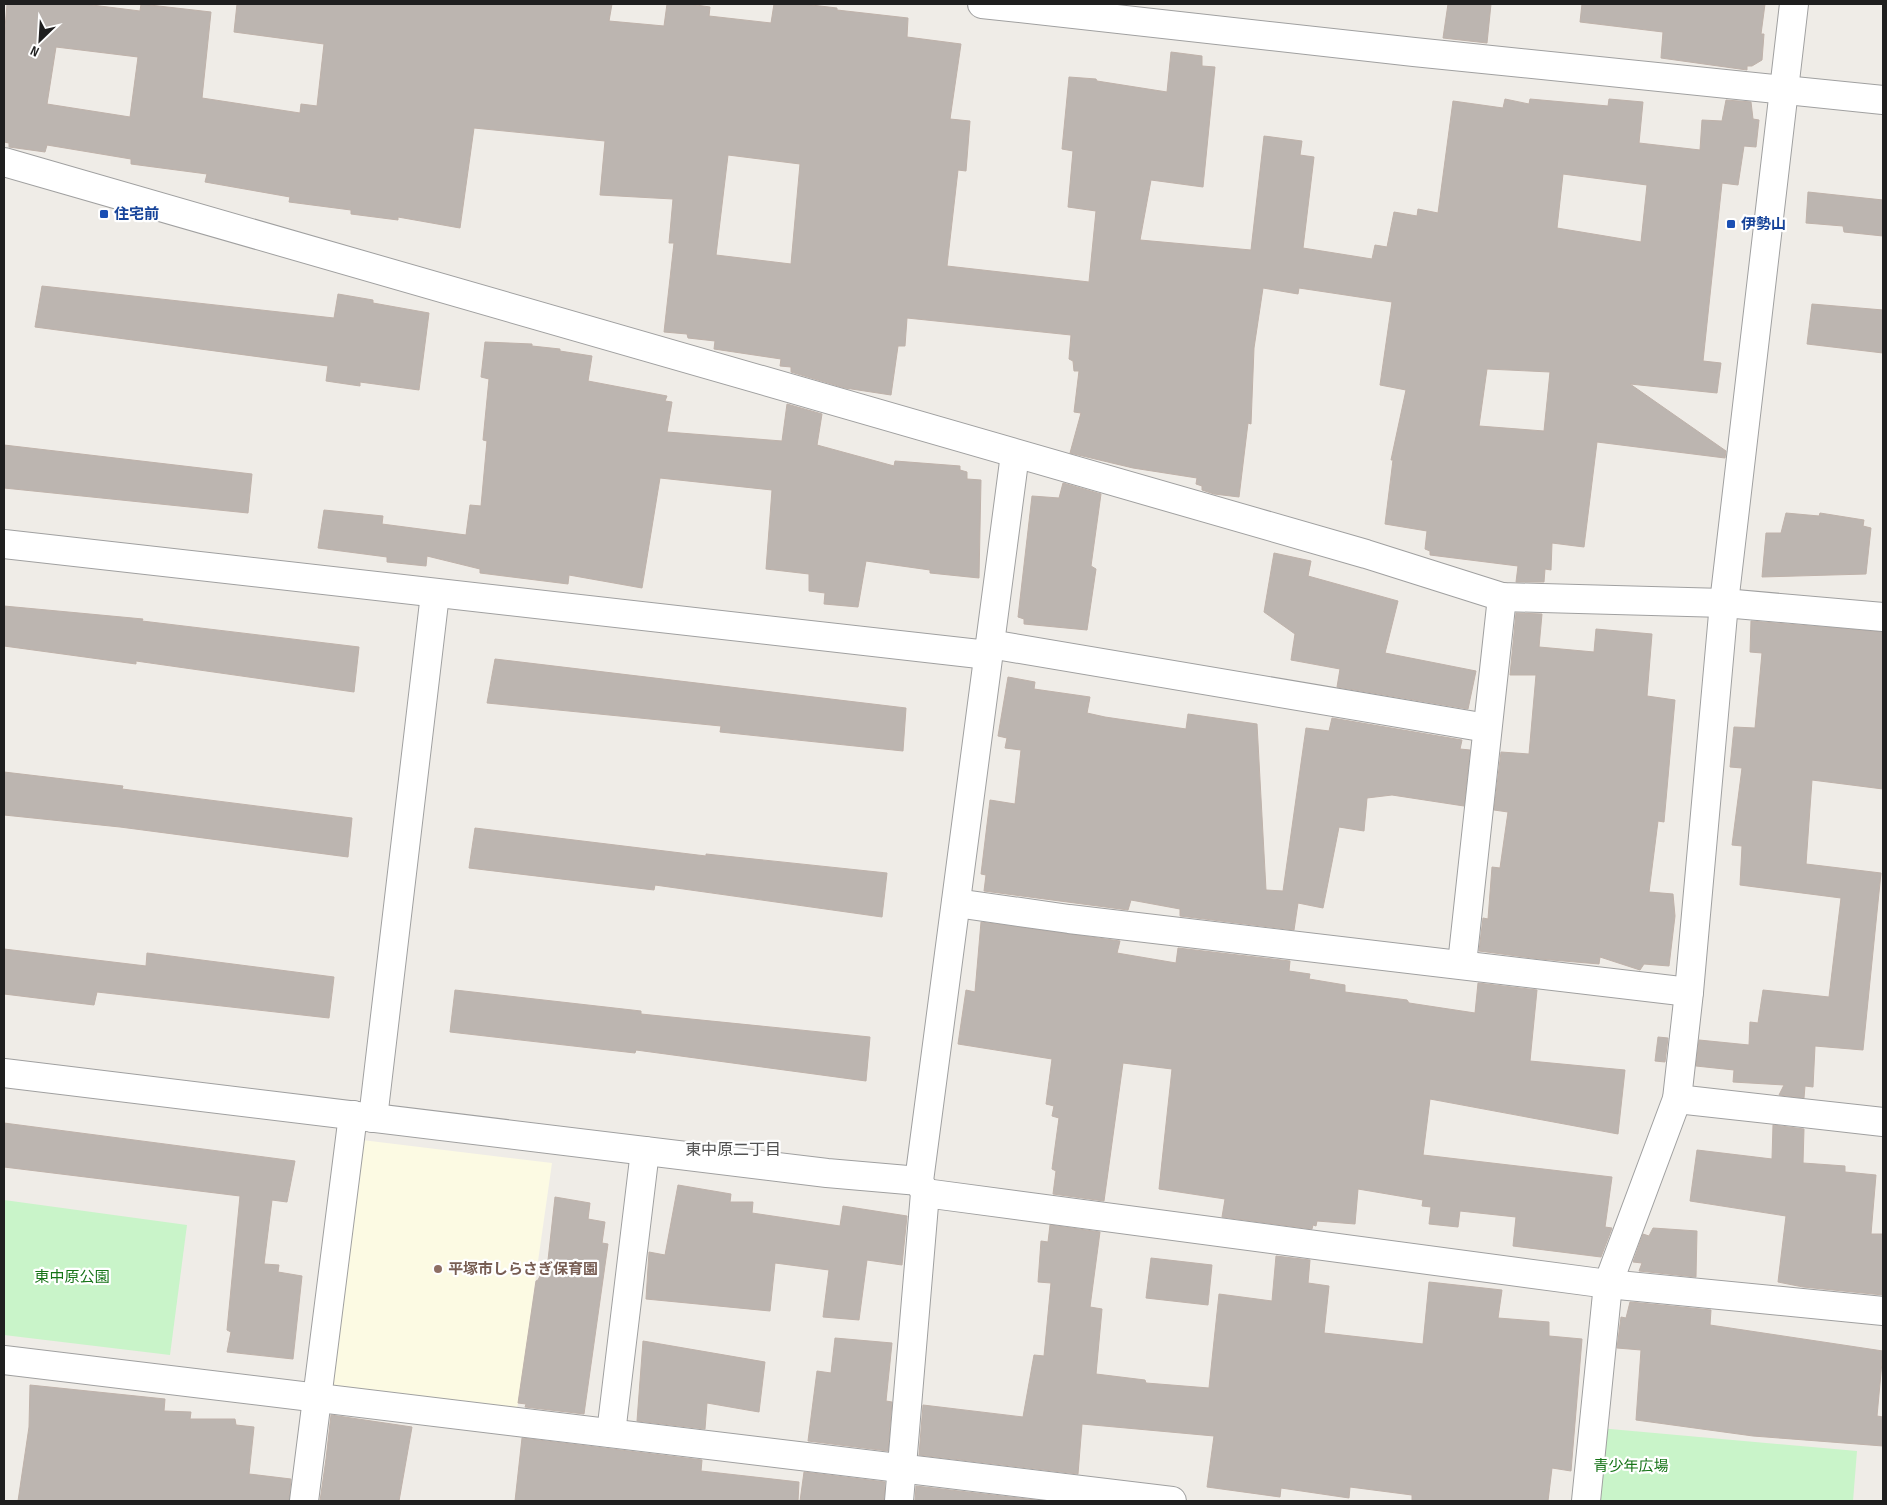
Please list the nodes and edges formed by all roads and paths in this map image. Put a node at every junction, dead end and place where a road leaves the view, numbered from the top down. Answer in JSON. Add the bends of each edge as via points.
{"nodes":[{"id":1,"x":982,"y":4,"type":"edge"},
{"id":2,"x":1794,"y":4,"type":"edge"},
{"id":3,"x":1785,"y":89,"type":"junction"},
{"id":4,"x":1883,"y":100,"type":"edge"},
{"id":5,"x":4,"y":162,"type":"edge"},
{"id":6,"x":1015,"y":454,"type":"junction"},
{"id":7,"x":4,"y":544,"type":"edge"},
{"id":8,"x":435,"y":594,"type":"junction"},
{"id":9,"x":1502,"y":597,"type":"junction"},
{"id":10,"x":1724,"y":603,"type":"junction"},
{"id":11,"x":1883,"y":617,"type":"edge"},
{"id":12,"x":989,"y":650,"type":"junction"},
{"id":13,"x":1487,"y":728,"type":"junction"},
{"id":14,"x":956,"y":903,"type":"junction"},
{"id":15,"x":1462,"y":964,"type":"junction"},
{"id":16,"x":1689,"y":992,"type":"junction"},
{"id":17,"x":4,"y":1073,"type":"edge"},
{"id":18,"x":1677,"y":1099,"type":"junction"},
{"id":19,"x":363,"y":1116,"type":"junction"},
{"id":20,"x":1883,"y":1122,"type":"edge"},
{"id":21,"x":645,"y":1151,"type":"junction"},
{"id":22,"x":922,"y":1187,"type":"junction"},
{"id":23,"x":1608,"y":1284,"type":"junction"},
{"id":24,"x":1883,"y":1311,"type":"edge"},
{"id":25,"x":4,"y":1360,"type":"edge"},
{"id":26,"x":317,"y":1397,"type":"junction"},
{"id":27,"x":611,"y":1434,"type":"junction"},
{"id":28,"x":902,"y":1469,"type":"junction"},
{"id":29,"x":304,"y":1501,"type":"edge"},
{"id":30,"x":899,"y":1501,"type":"edge"},
{"id":31,"x":1172,"y":1501,"type":"edge"},
{"id":32,"x":1586,"y":1501,"type":"edge"}],
"edges":[{"from":1,"to":3,"type":"street"},
{"from":2,"to":3,"type":"street"},
{"from":3,"to":4,"type":"street"},
{"from":3,"to":10,"type":"street"},
{"from":5,"to":6,"type":"street"},
{"from":6,"to":9,"type":"street","via":[[1366,554]]},
{"from":6,"to":12,"type":"street"},
{"from":7,"to":8,"type":"street"},
{"from":8,"to":12,"type":"street"},
{"from":8,"to":19,"type":"street"},
{"from":9,"to":10,"type":"street"},
{"from":9,"to":13,"type":"street"},
{"from":10,"to":11,"type":"street"},
{"from":10,"to":16,"type":"street"},
{"from":12,"to":13,"type":"street"},
{"from":12,"to":14,"type":"street"},
{"from":13,"to":15,"type":"street"},
{"from":14,"to":15,"type":"street"},
{"from":14,"to":22,"type":"street"},
{"from":15,"to":16,"type":"street"},
{"from":16,"to":18,"type":"street"},
{"from":17,"to":19,"type":"street"},
{"from":18,"to":20,"type":"street"},
{"from":18,"to":23,"type":"street"},
{"from":19,"to":21,"type":"street"},
{"from":19,"to":26,"type":"street"},
{"from":21,"to":22,"type":"street"},
{"from":21,"to":27,"type":"street"},
{"from":22,"to":23,"type":"street"},
{"from":22,"to":28,"type":"street"},
{"from":23,"to":24,"type":"street"},
{"from":23,"to":32,"type":"street"},
{"from":25,"to":26,"type":"street"},
{"from":26,"to":27,"type":"street"},
{"from":26,"to":29,"type":"street"},
{"from":27,"to":28,"type":"street"},
{"from":28,"to":30,"type":"street"},
{"from":28,"to":31,"type":"street"}]}
